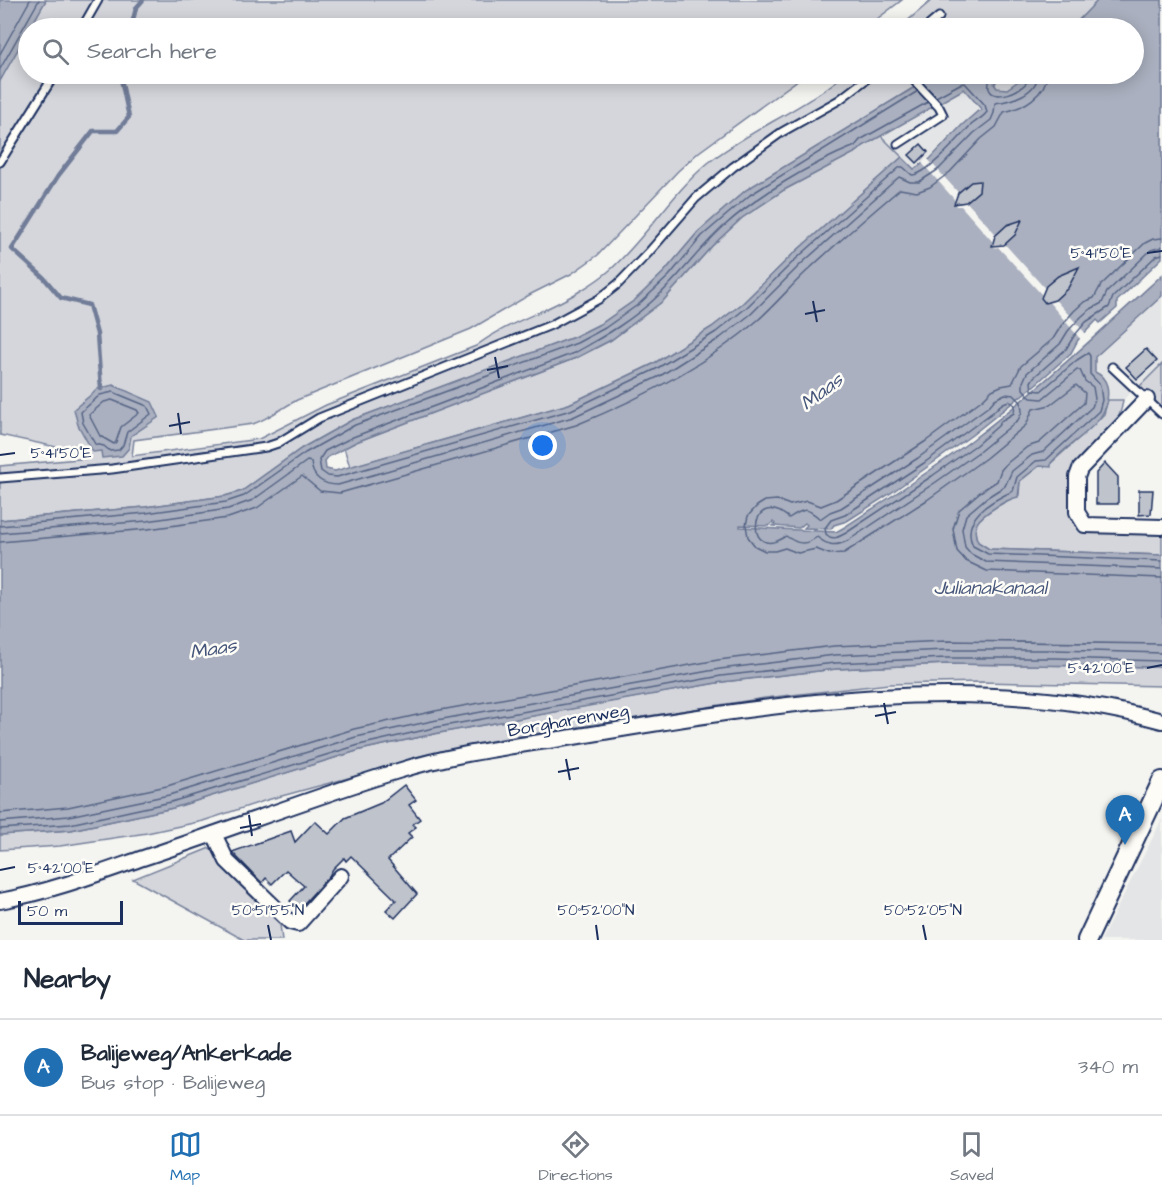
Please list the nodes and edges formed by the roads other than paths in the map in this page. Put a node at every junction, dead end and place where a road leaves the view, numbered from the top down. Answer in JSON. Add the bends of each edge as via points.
{"nodes":[{"id":1,"x":99,"y":0,"type":"edge"},
{"id":2,"x":88,"y":18,"type":"edge"},
{"id":3,"x":50,"y":84,"type":"edge"},
{"id":4,"x":860,"y":84,"type":"edge"},
{"id":5,"x":917,"y":84,"type":"edge"},
{"id":6,"x":898,"y":144,"type":"dead end"},
{"id":7,"x":0,"y":162,"type":"edge"},
{"id":8,"x":1112,"y":367,"type":"dead end"},
{"id":9,"x":1147,"y":399,"type":"junction"},
{"id":10,"x":1162,"y":414,"type":"edge"},
{"id":11,"x":0,"y":478,"type":"edge"},
{"id":12,"x":1162,"y":527,"type":"edge"},
{"id":13,"x":1162,"y":721,"type":"edge"},
{"id":14,"x":1162,"y":781,"type":"edge"},
{"id":15,"x":214,"y":834,"type":"junction"},
{"id":16,"x":341,"y":876,"type":"dead end"},
{"id":17,"x":0,"y":901,"type":"edge"},
{"id":18,"x":1087,"y":940,"type":"edge"}],
"edges":[{"from":1,"to":2,"type":"lane"},
{"from":3,"to":7,"type":"lane"},
{"from":4,"to":11,"type":"lane","via":[[733,166],[696,198],[618,284],[551,325],[319,418],[266,447],[112,470]]},
{"from":5,"to":6,"type":"lane","via":[[943,115]]},
{"from":8,"to":9,"type":"lane"},
{"from":9,"to":10,"type":"lane"},
{"from":9,"to":12,"type":"street","via":[[1080,469],[1077,512],[1085,525]]},
{"from":13,"to":15,"type":"street","name":"Borgharenweg","via":[[1126,711],[1079,705],[942,694],[856,698],[726,712],[402,769]]},
{"from":14,"to":18,"type":"street"},
{"from":15,"to":16,"type":"street","via":[[227,861],[290,922],[298,924]]},
{"from":15,"to":17,"type":"street","name":"Borgharenweg"}]}
